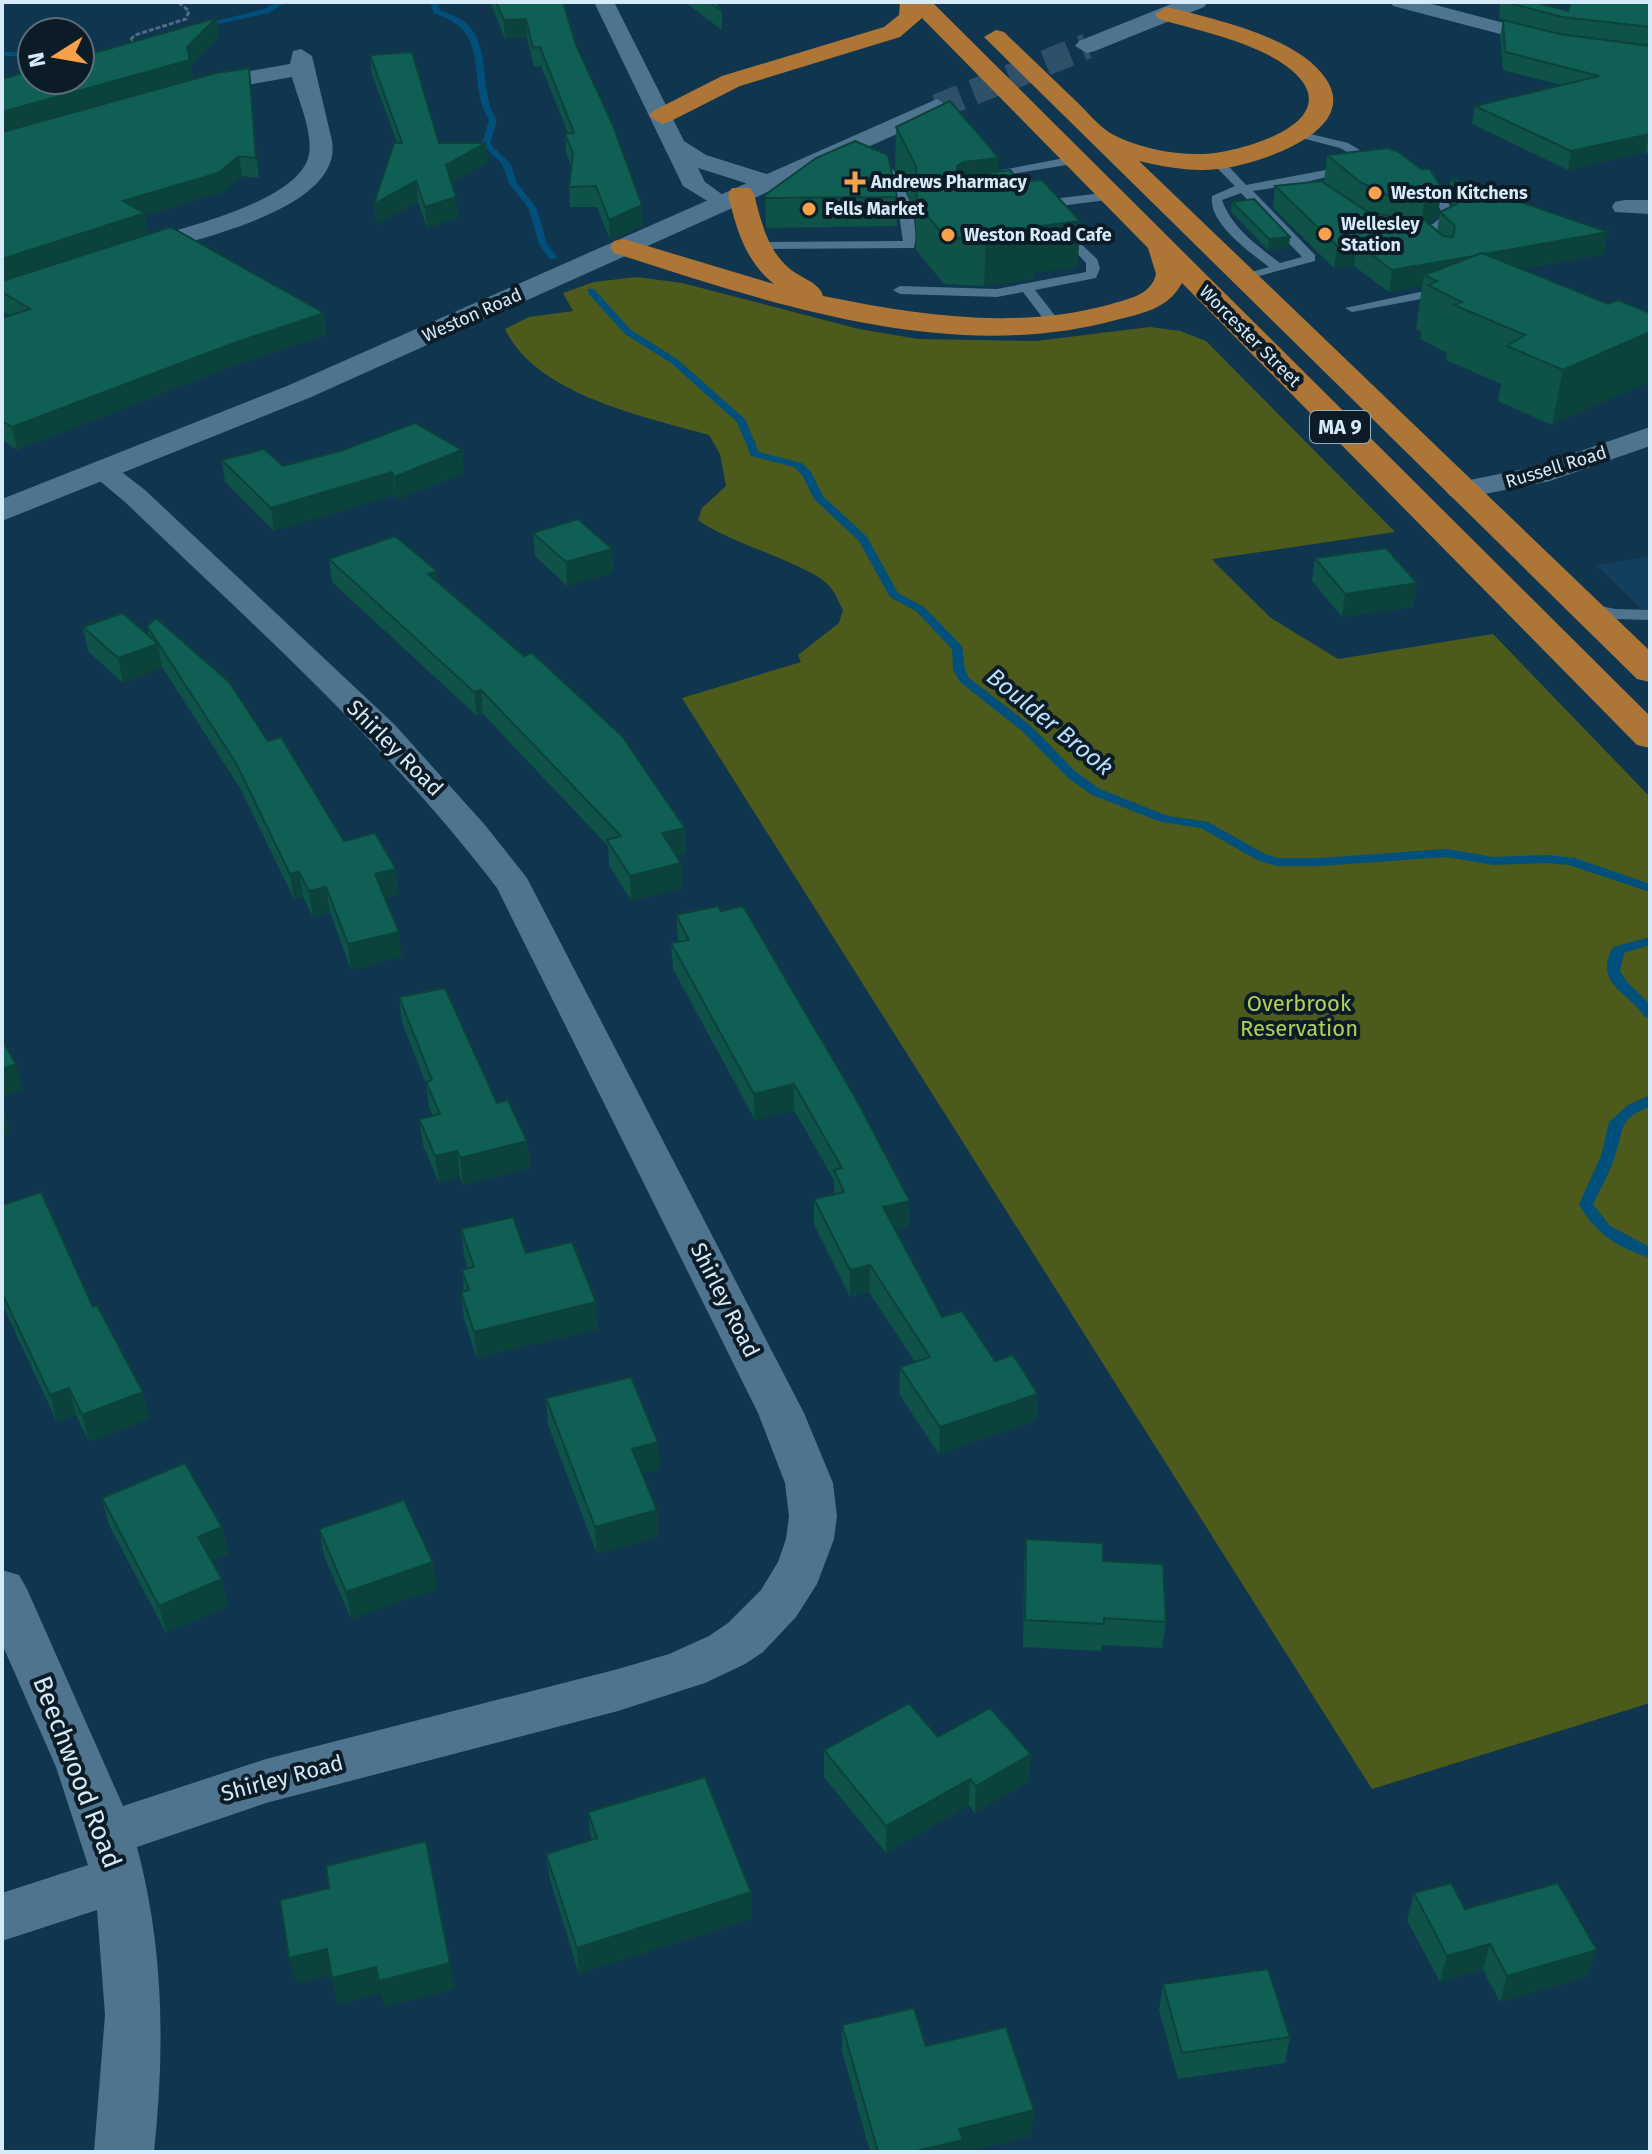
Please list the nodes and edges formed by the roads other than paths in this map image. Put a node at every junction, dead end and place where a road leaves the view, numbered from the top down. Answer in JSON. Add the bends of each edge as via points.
{"nodes":[{"id":1,"x":604,"y":2,"type":"edge"},
{"id":2,"x":912,"y":2,"type":"edge"},
{"id":3,"x":919,"y":2,"type":"edge"},
{"id":4,"x":1196,"y":2,"type":"edge"},
{"id":5,"x":1400,"y":2,"type":"edge"},
{"id":6,"x":1167,"y":14,"type":"junction"},
{"id":7,"x":979,"y":21,"type":"dead end"},
{"id":8,"x":872,"y":39,"type":"junction"},
{"id":9,"x":1087,"y":46,"type":"tunnel mouth"},
{"id":10,"x":968,"y":51,"type":"junction"},
{"id":11,"x":1650,"y":55,"type":"edge"},
{"id":12,"x":177,"y":93,"type":"edge"},
{"id":13,"x":937,"y":107,"type":"tunnel mouth"},
{"id":14,"x":662,"y":116,"type":"junction"},
{"id":15,"x":1092,"y":132,"type":"junction"},
{"id":16,"x":1298,"y":134,"type":"junction"},
{"id":17,"x":677,"y":146,"type":"junction"},
{"id":18,"x":840,"y":150,"type":"junction"},
{"id":19,"x":886,"y":154,"type":"edge"},
{"id":20,"x":1075,"y":160,"type":"junction"},
{"id":21,"x":872,"y":161,"type":"junction"},
{"id":22,"x":1217,"y":161,"type":"junction"},
{"id":23,"x":1370,"y":162,"type":"junction"},
{"id":24,"x":987,"y":174,"type":"edge"},
{"id":25,"x":1300,"y":180,"type":"junction"},
{"id":26,"x":767,"y":182,"type":"junction"},
{"id":27,"x":1243,"y":188,"type":"junction"},
{"id":28,"x":1111,"y":196,"type":"junction"},
{"id":29,"x":732,"y":198,"type":"junction"},
{"id":30,"x":1334,"y":204,"type":"edge"},
{"id":31,"x":1038,"y":205,"type":"junction"},
{"id":32,"x":1023,"y":207,"type":"edge"},
{"id":33,"x":1624,"y":207,"type":"dead end"},
{"id":34,"x":1650,"y":207,"type":"edge"},
{"id":35,"x":1186,"y":224,"type":"junction"},
{"id":36,"x":1388,"y":231,"type":"edge"},
{"id":37,"x":1421,"y":231,"type":"junction"},
{"id":38,"x":754,"y":246,"type":"junction"},
{"id":39,"x":1437,"y":246,"type":"edge"},
{"id":40,"x":1162,"y":248,"type":"junction"},
{"id":41,"x":633,"y":250,"type":"junction"},
{"id":42,"x":106,"y":259,"type":"edge"},
{"id":43,"x":1279,"y":268,"type":"junction"},
{"id":44,"x":1242,"y":279,"type":"junction"},
{"id":45,"x":1464,"y":288,"type":"edge"},
{"id":46,"x":1028,"y":289,"type":"junction"},
{"id":47,"x":900,"y":290,"type":"dead end"},
{"id":48,"x":834,"y":305,"type":"junction"},
{"id":49,"x":1352,"y":308,"type":"dead end"},
{"id":50,"x":1098,"y":316,"type":"junction"},
{"id":51,"x":1053,"y":322,"type":"junction"},
{"id":52,"x":1262,"y":349,"type":"junction"},
{"id":53,"x":1650,"y":436,"type":"edge"},
{"id":54,"x":104,"y":472,"type":"junction"},
{"id":55,"x":1460,"y":490,"type":"junction"},
{"id":56,"x":2,"y":511,"type":"edge"},
{"id":57,"x":1582,"y":607,"type":"junction"},
{"id":58,"x":1650,"y":615,"type":"edge"},
{"id":59,"x":1650,"y":671,"type":"edge"},
{"id":60,"x":1650,"y":737,"type":"edge"},
{"id":61,"x":2,"y":1589,"type":"edge"},
{"id":62,"x":112,"y":1857,"type":"junction"},
{"id":63,"x":2,"y":1917,"type":"edge"},
{"id":64,"x":124,"y":2152,"type":"edge"}],
"edges":[{"from":1,"to":14,"type":"street"},
{"from":2,"to":8,"type":"highway","via":[[907,22]]},
{"from":3,"to":10,"type":"highway","name":"Worcester Street","number":"MA 9"},
{"from":4,"to":6,"type":"main road"},
{"from":5,"to":11,"type":"street","via":[[1557,43]]},
{"from":6,"to":9,"type":"main road"},
{"from":6,"to":16,"type":"highway","via":[[1251,42],[1306,71],[1317,84],[1321,102],[1314,120]]},
{"from":7,"to":15,"type":"highway","name":"Worcester Street","number":"MA 9"},
{"from":8,"to":10,"type":"highway","via":[[922,40]]},
{"from":8,"to":14,"type":"highway","via":[[731,81]]},
{"from":10,"to":20,"type":"highway","name":"Worcester Street","number":"MA 9"},
{"from":12,"to":42,"type":"street","via":[[300,63],[322,162],[315,178],[270,204]]},
{"from":13,"to":18,"type":"main road","name":"Weston Road"},
{"from":14,"to":17,"type":"street"},
{"from":15,"to":22,"type":"highway","via":[[1145,154]]},
{"from":15,"to":35,"type":"highway","name":"Worcester Street","number":"MA 9"},
{"from":16,"to":22,"type":"highway","via":[[1253,154]]},
{"from":16,"to":23,"type":"lane","via":[[1344,145]]},
{"from":17,"to":26,"type":"street","via":[[698,160]]},
{"from":17,"to":29,"type":"street","via":[[695,186]]},
{"from":18,"to":21,"type":"lane"},
{"from":18,"to":26,"type":"main road","name":"Weston Road"},
{"from":19,"to":21,"type":"lane"},
{"from":20,"to":24,"type":"lane"},
{"from":20,"to":28,"type":"highway","name":"Worcester Street","number":"MA 9"},
{"from":21,"to":38,"type":"lane","via":[[898,181],[910,245]]},
{"from":22,"to":27,"type":"lane"},
{"from":22,"to":35,"type":"highway","via":[[1194,175],[1182,191]]},
{"from":23,"to":25,"type":"lane"},
{"from":23,"to":37,"type":"lane","via":[[1404,174],[1444,205],[1449,216],[1443,224]]},
{"from":25,"to":27,"type":"lane"},
{"from":25,"to":30,"type":"lane"},
{"from":26,"to":29,"type":"main road","name":"Weston Road"},
{"from":27,"to":43,"type":"lane","via":[[1220,194],[1218,208]]},
{"from":27,"to":43,"type":"lane","via":[[1310,258]]},
{"from":28,"to":31,"type":"lane"},
{"from":28,"to":40,"type":"highway","name":"Worcester Street","number":"MA 9"},
{"from":29,"to":38,"type":"highway"},
{"from":29,"to":41,"type":"main road","name":"Weston Road"},
{"from":31,"to":32,"type":"lane"},
{"from":31,"to":46,"type":"lane","via":[[1094,268],[1086,277]]},
{"from":33,"to":34,"type":"street"},
{"from":35,"to":44,"type":"highway","name":"Worcester Street","number":"MA 9"},
{"from":36,"to":37,"type":"lane"},
{"from":37,"to":39,"type":"lane"},
{"from":38,"to":41,"type":"highway","via":[[711,255]]},
{"from":38,"to":48,"type":"highway","via":[[785,279]]},
{"from":40,"to":50,"type":"highway","via":[[1172,271],[1165,290],[1149,302]]},
{"from":40,"to":52,"type":"highway","name":"Worcester Street","number":"MA 9"},
{"from":41,"to":48,"type":"highway","via":[[719,278]]},
{"from":41,"to":54,"type":"main road","name":"Weston Road"},
{"from":43,"to":44,"type":"lane"},
{"from":44,"to":55,"type":"highway","name":"Worcester Street","number":"MA 9"},
{"from":45,"to":49,"type":"lane"},
{"from":46,"to":47,"type":"lane","via":[[965,295]]},
{"from":46,"to":51,"type":"lane"},
{"from":48,"to":51,"type":"highway","via":[[943,325]]},
{"from":50,"to":51,"type":"highway"},
{"from":50,"to":52,"type":"highway","via":[[1183,318],[1233,331]]},
{"from":52,"to":60,"type":"highway","name":"Worcester Street","number":"MA 9"},
{"from":53,"to":55,"type":"street","name":"Russell Road","via":[[1548,473]]},
{"from":54,"to":56,"type":"main road","name":"Weston Road"},
{"from":54,"to":62,"type":"street","name":"Shirley Road","via":[[410,761],[463,818],[514,886],[781,1413],[812,1494],[811,1535],[796,1578],[768,1618],[728,1650],[618,1690],[266,1781]]},
{"from":55,"to":57,"type":"highway","name":"Worcester Street","number":"MA 9"},
{"from":57,"to":58,"type":"lane"},
{"from":57,"to":59,"type":"highway","name":"Worcester Street","number":"MA 9"},
{"from":61,"to":62,"type":"street","name":"Beechwood Road","via":[[82,1770]]},
{"from":62,"to":63,"type":"street","name":"Shirley Road"},
{"from":62,"to":64,"type":"street","name":"Beechwood Road","via":[[128,1939],[133,2014],[133,2081]]}]}
